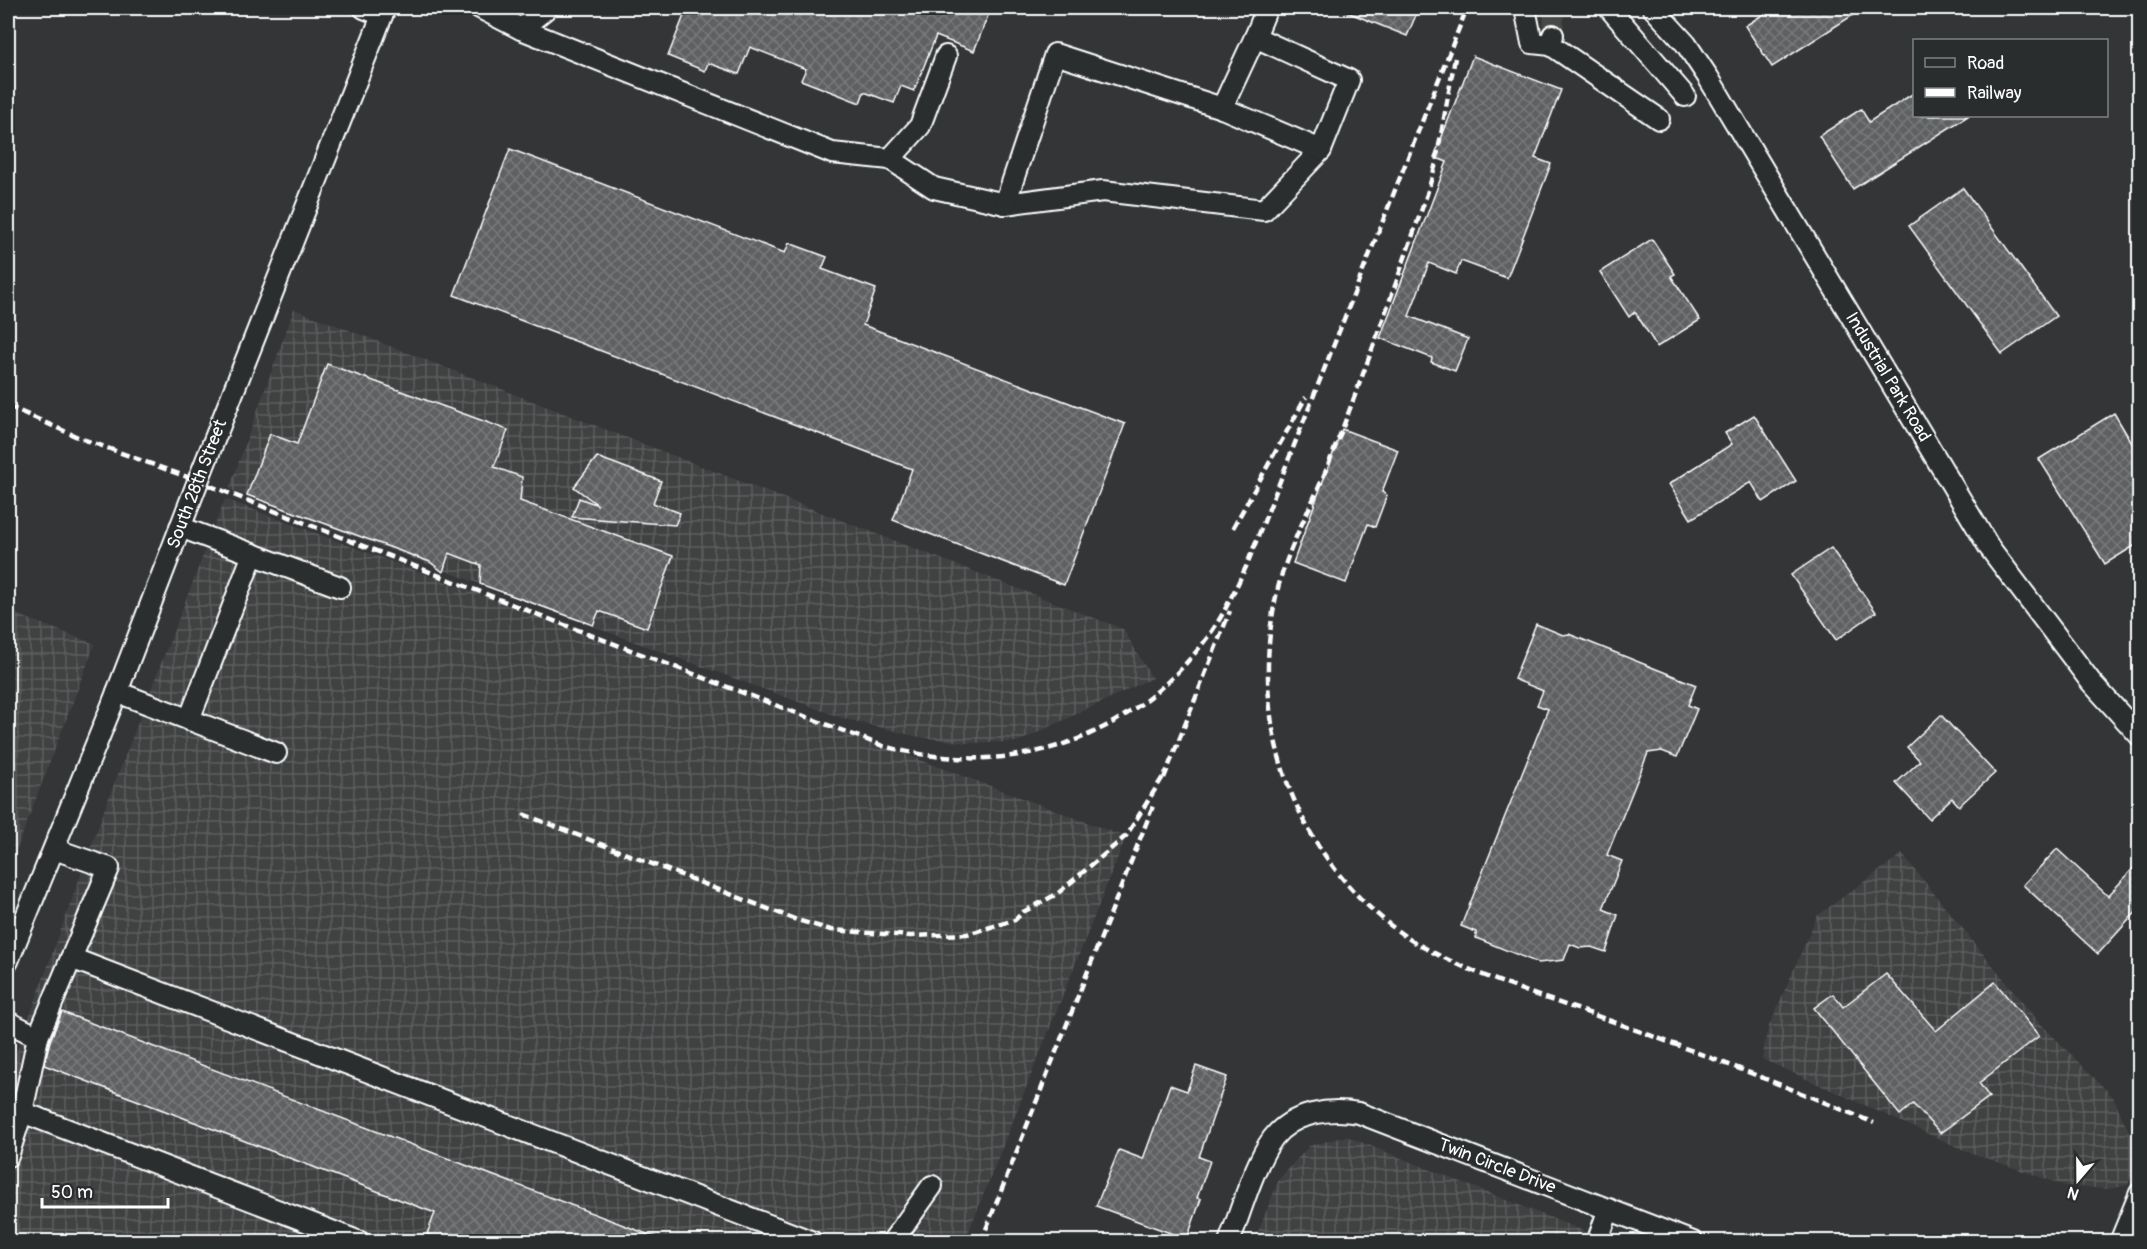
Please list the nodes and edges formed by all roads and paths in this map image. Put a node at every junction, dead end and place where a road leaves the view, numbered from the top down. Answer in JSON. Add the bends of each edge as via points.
{"nodes":[{"id":1,"x":480,"y":8,"type":"edge"},
{"id":2,"x":547,"y":8,"type":"edge"},
{"id":3,"x":1267,"y":8,"type":"edge"},
{"id":4,"x":1525,"y":8,"type":"edge"},
{"id":5,"x":1610,"y":8,"type":"edge"},
{"id":6,"x":1653,"y":8,"type":"edge"},
{"id":7,"x":377,"y":10,"type":"edge"},
{"id":8,"x":522,"y":29,"type":"junction"},
{"id":9,"x":1255,"y":37,"type":"junction"},
{"id":10,"x":945,"y":56,"type":"dead end"},
{"id":11,"x":1685,"y":96,"type":"dead end"},
{"id":12,"x":1222,"y":108,"type":"junction"},
{"id":13,"x":1659,"y":119,"type":"dead end"},
{"id":14,"x":1321,"y":150,"type":"junction"},
{"id":15,"x":890,"y":159,"type":"junction"},
{"id":16,"x":1005,"y":204,"type":"junction"},
{"id":17,"x":180,"y":528,"type":"junction"},
{"id":18,"x":253,"y":554,"type":"junction"},
{"id":19,"x":340,"y":587,"type":"dead end"},
{"id":20,"x":117,"y":692,"type":"junction"},
{"id":21,"x":189,"y":720,"type":"junction"},
{"id":22,"x":2139,"y":736,"type":"edge"},
{"id":23,"x":276,"y":753,"type":"dead end"},
{"id":24,"x":54,"y":849,"type":"junction"},
{"id":25,"x":71,"y":958,"type":"junction"},
{"id":26,"x":8,"y":961,"type":"edge"},
{"id":27,"x":8,"y":1022,"type":"edge"},
{"id":28,"x":38,"y":1037,"type":"junction"},
{"id":29,"x":22,"y":1112,"type":"junction"},
{"id":30,"x":8,"y":1156,"type":"edge"},
{"id":31,"x":932,"y":1186,"type":"dead end"},
{"id":32,"x":2139,"y":1193,"type":"edge"},
{"id":33,"x":1609,"y":1209,"type":"junction"},
{"id":34,"x":360,"y":1242,"type":"edge"},
{"id":35,"x":813,"y":1242,"type":"edge"},
{"id":36,"x":892,"y":1242,"type":"edge"},
{"id":37,"x":1229,"y":1242,"type":"edge"},
{"id":38,"x":1597,"y":1242,"type":"edge"},
{"id":39,"x":1693,"y":1242,"type":"edge"},
{"id":40,"x":2120,"y":1242,"type":"edge"}],
"edges":[{"from":1,"to":8,"type":"street"},
{"from":2,"to":8,"type":"street"},
{"from":3,"to":9,"type":"street"},
{"from":4,"to":13,"type":"street","via":[[1532,43],[1552,40]]},
{"from":5,"to":11,"type":"street"},
{"from":6,"to":22,"type":"street","name":"Industrial Park Road","via":[[1686,44],[1708,77],[1989,547],[2091,682]]},
{"from":7,"to":17,"type":"street","name":"South 28th Street"},
{"from":8,"to":15,"type":"street","via":[[832,153]]},
{"from":9,"to":12,"type":"street"},
{"from":9,"to":14,"type":"street","via":[[1349,80]]},
{"from":10,"to":15,"type":"street","via":[[920,126]]},
{"from":12,"to":14,"type":"street"},
{"from":12,"to":16,"type":"street","via":[[1055,54]]},
{"from":14,"to":16,"type":"street","via":[[1264,210],[1103,192]]},
{"from":15,"to":16,"type":"street","via":[[934,189]]},
{"from":17,"to":18,"type":"street"},
{"from":17,"to":20,"type":"street","name":"South 28th Street"},
{"from":18,"to":19,"type":"street"},
{"from":18,"to":21,"type":"street"},
{"from":20,"to":21,"type":"street"},
{"from":20,"to":24,"type":"street","name":"South 28th Street"},
{"from":21,"to":23,"type":"street"},
{"from":24,"to":25,"type":"street","via":[[109,868]]},
{"from":24,"to":26,"type":"street","name":"South 28th Street"},
{"from":25,"to":28,"type":"street"},
{"from":25,"to":35,"type":"street"},
{"from":27,"to":28,"type":"street"},
{"from":28,"to":29,"type":"street"},
{"from":29,"to":30,"type":"street"},
{"from":29,"to":34,"type":"street"},
{"from":31,"to":36,"type":"street"},
{"from":32,"to":40,"type":"street"},
{"from":33,"to":37,"type":"street","name":"Twin Circle Drive","via":[[1359,1113],[1338,1110],[1298,1119],[1274,1138],[1257,1169]]},
{"from":33,"to":38,"type":"street"},
{"from":33,"to":39,"type":"street","name":"Twin Circle Drive"}]}
